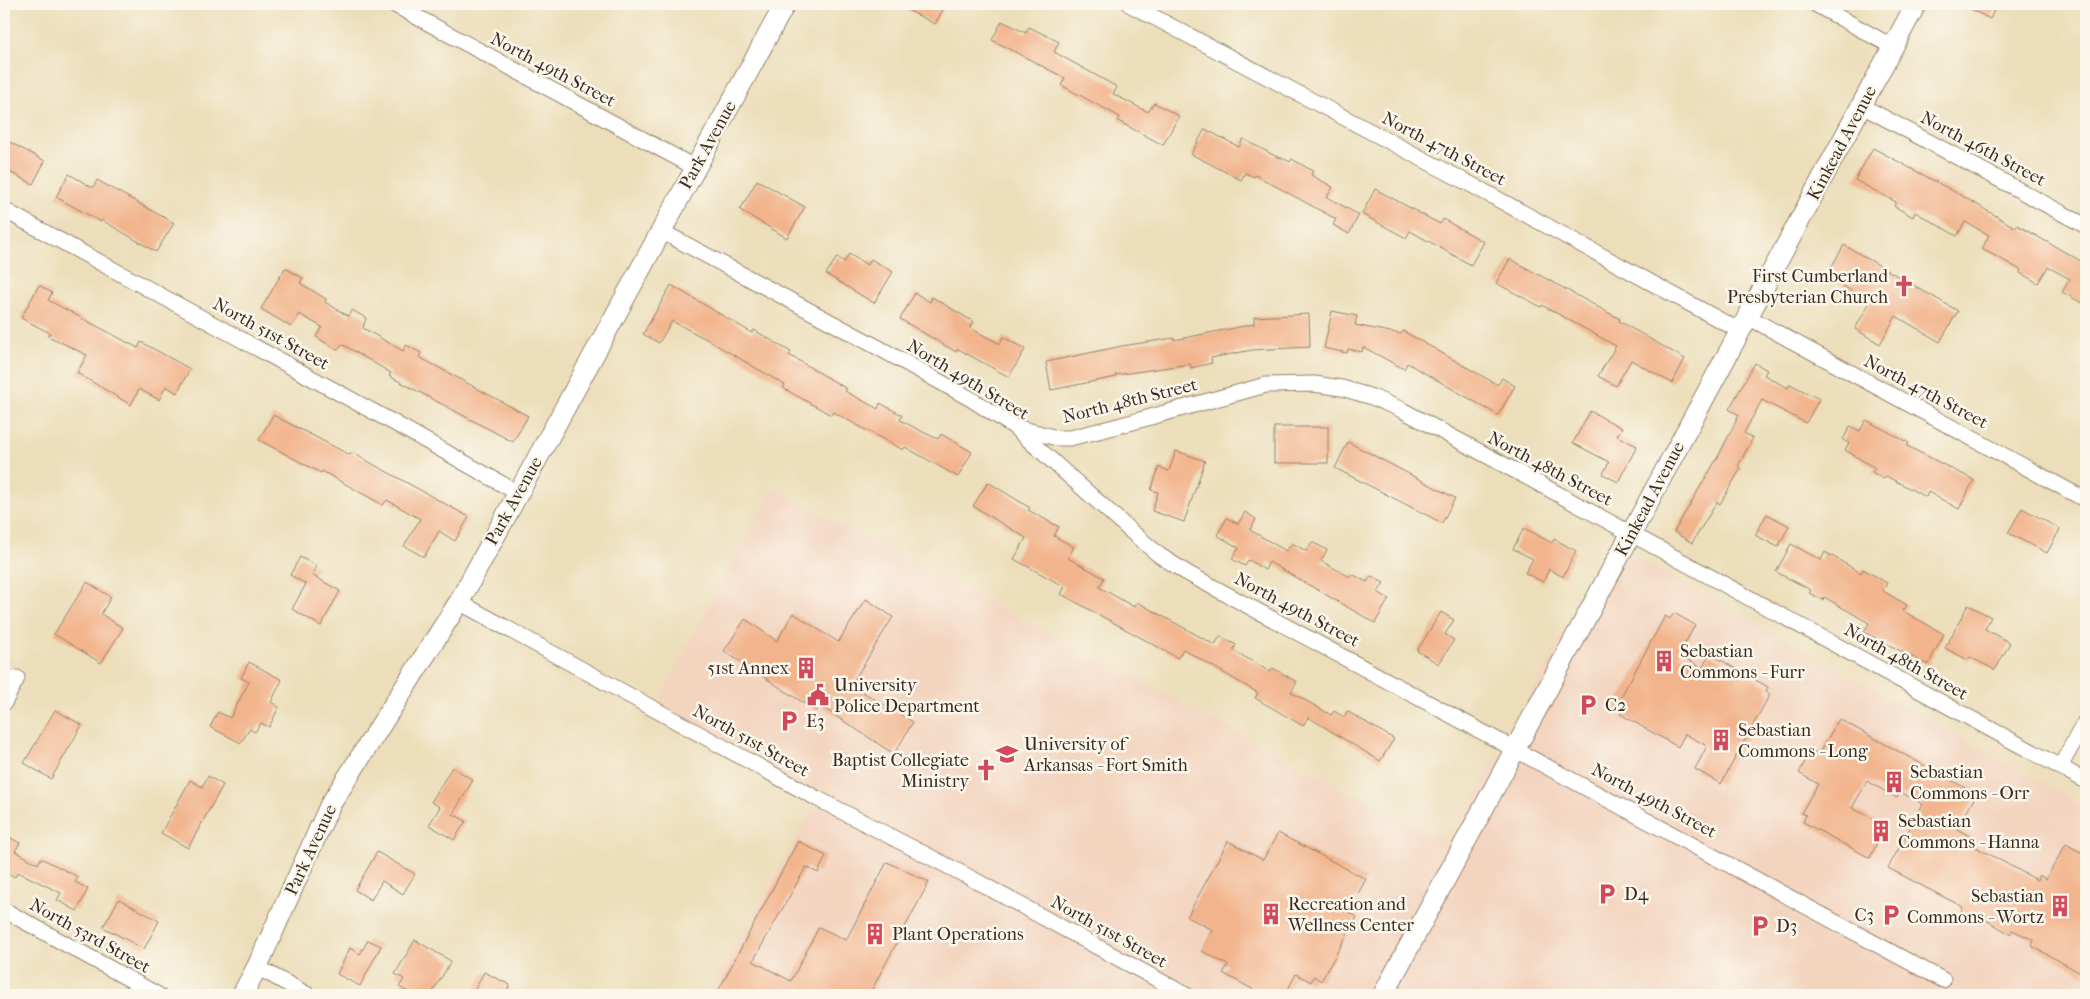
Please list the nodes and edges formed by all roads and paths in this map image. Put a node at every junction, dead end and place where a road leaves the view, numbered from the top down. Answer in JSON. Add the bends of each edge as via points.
{"nodes":[{"id":1,"x":393,"y":4,"type":"edge"},
{"id":2,"x":785,"y":4,"type":"edge"},
{"id":3,"x":1129,"y":4,"type":"edge"},
{"id":4,"x":1815,"y":4,"type":"edge"},
{"id":5,"x":1916,"y":4,"type":"edge"},
{"id":6,"x":1893,"y":46,"type":"junction"},
{"id":7,"x":1862,"y":106,"type":"junction"},
{"id":8,"x":696,"y":168,"type":"junction"},
{"id":9,"x":4,"y":210,"type":"edge"},
{"id":10,"x":2086,"y":226,"type":"edge"},
{"id":11,"x":661,"y":231,"type":"junction"},
{"id":12,"x":1744,"y":324,"type":"junction"},
{"id":13,"x":1013,"y":426,"type":"junction"},
{"id":14,"x":518,"y":493,"type":"junction"},
{"id":15,"x":2086,"y":500,"type":"edge"},
{"id":16,"x":1631,"y":534,"type":"junction"},
{"id":17,"x":459,"y":602,"type":"junction"},
{"id":18,"x":17,"y":678,"type":"dead end"},
{"id":19,"x":4,"y":703,"type":"edge"},
{"id":20,"x":2086,"y":720,"type":"edge"},
{"id":21,"x":1517,"y":749,"type":"junction"},
{"id":22,"x":2060,"y":767,"type":"junction"},
{"id":23,"x":2086,"y":781,"type":"edge"},
{"id":24,"x":4,"y":910,"type":"edge"},
{"id":25,"x":257,"y":967,"type":"junction"},
{"id":26,"x":1943,"y":980,"type":"dead end"},
{"id":27,"x":158,"y":995,"type":"edge"},
{"id":28,"x":242,"y":995,"type":"edge"},
{"id":29,"x":308,"y":995,"type":"edge"},
{"id":30,"x":1186,"y":995,"type":"edge"},
{"id":31,"x":1383,"y":995,"type":"edge"}],
"edges":[{"from":1,"to":8,"type":"street","name":"North 49th Street"},
{"from":2,"to":8,"type":"street","name":"Park Avenue"},
{"from":3,"to":12,"type":"street","name":"North 47th Street"},
{"from":4,"to":6,"type":"street"},
{"from":5,"to":6,"type":"street","name":"Kinkead Avenue"},
{"from":6,"to":7,"type":"street","name":"Kinkead Avenue"},
{"from":7,"to":10,"type":"street","name":"North 46th Street"},
{"from":7,"to":12,"type":"street","name":"Kinkead Avenue"},
{"from":8,"to":11,"type":"street","name":"Park Avenue"},
{"from":9,"to":14,"type":"street","name":"North 51st Street"},
{"from":11,"to":13,"type":"street","name":"North 49th Street","via":[[971,399]]},
{"from":11,"to":14,"type":"street","name":"Park Avenue"},
{"from":12,"to":15,"type":"street","name":"North 47th Street"},
{"from":12,"to":16,"type":"street","name":"Kinkead Avenue"},
{"from":13,"to":16,"type":"street","name":"North 48th Street","via":[[1031,433],[1070,438],[1253,388],[1288,384],[1342,388],[1402,410]]},
{"from":13,"to":21,"type":"street","name":"North 49th Street","via":[[1132,533],[1187,573]]},
{"from":14,"to":17,"type":"street","name":"Park Avenue"},
{"from":16,"to":21,"type":"street","name":"Kinkead Avenue"},
{"from":16,"to":22,"type":"street","name":"North 48th Street"},
{"from":17,"to":25,"type":"street","name":"Park Avenue","via":[[330,804]]},
{"from":17,"to":30,"type":"street","name":"North 51st Street","via":[[818,799]]},
{"from":18,"to":19,"type":"street"},
{"from":20,"to":22,"type":"street"},
{"from":21,"to":26,"type":"street","name":"North 49th Street"},
{"from":21,"to":31,"type":"street","name":"Kinkead Avenue"},
{"from":22,"to":23,"type":"street","name":"North 48th Street"},
{"from":24,"to":27,"type":"street","name":"North 53rd Street"},
{"from":25,"to":28,"type":"street","name":"Park Avenue"},
{"from":25,"to":29,"type":"street"}]}
